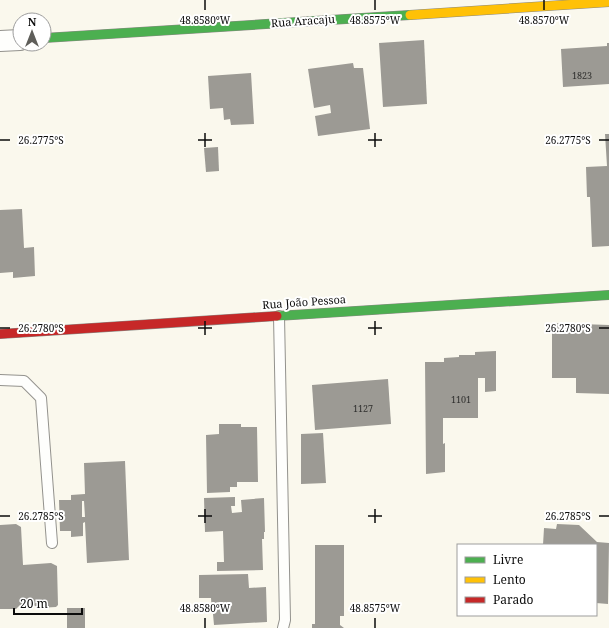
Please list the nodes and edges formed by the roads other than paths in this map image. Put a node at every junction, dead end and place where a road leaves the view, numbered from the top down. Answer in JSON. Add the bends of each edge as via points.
{"nodes":[{"id":1,"x":609,"y":2,"type":"edge"},
{"id":2,"x":52,"y":37,"type":"edge"},
{"id":3,"x":12,"y":40,"type":"edge"},
{"id":4,"x":0,"y":41,"type":"edge"},
{"id":5,"x":609,"y":295,"type":"edge"},
{"id":6,"x":279,"y":316,"type":"junction"},
{"id":7,"x":0,"y":334,"type":"edge"},
{"id":8,"x":0,"y":380,"type":"edge"},
{"id":9,"x":52,"y":543,"type":"dead end"},
{"id":10,"x":283,"y":628,"type":"edge"}],
"edges":[{"from":1,"to":2,"type":"street","name":"Rua Aracaju"},
{"from":3,"to":4,"type":"street"},
{"from":5,"to":6,"type":"street","name":"Rua João Pessoa"},
{"from":6,"to":7,"type":"street","name":"Rua João Pessoa"},
{"from":6,"to":10,"type":"lane","via":[[285,605]]},
{"from":8,"to":9,"type":"lane","via":[[24,381],[41,398]]}]}
